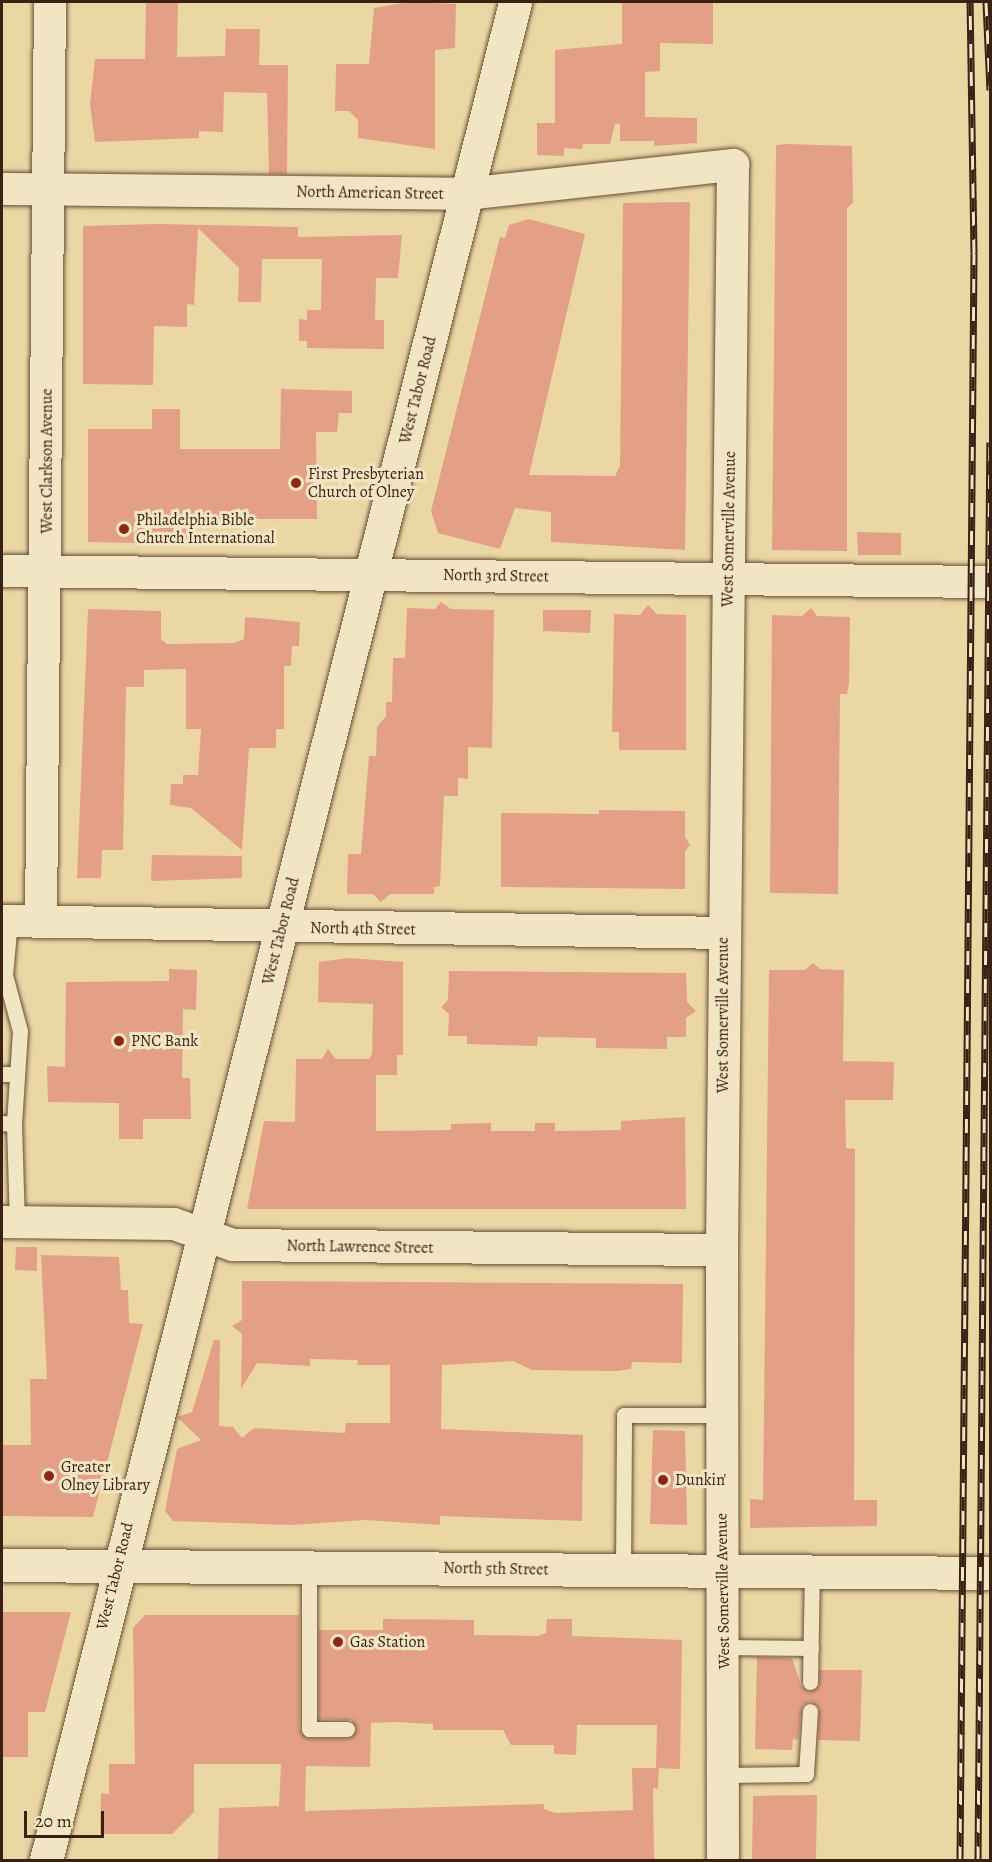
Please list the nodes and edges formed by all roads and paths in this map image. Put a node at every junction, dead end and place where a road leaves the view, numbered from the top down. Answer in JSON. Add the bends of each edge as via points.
{"nodes":[{"id":1,"x":50,"y":2,"type":"edge"},
{"id":2,"x":515,"y":2,"type":"edge"},
{"id":3,"x":733,"y":169,"type":"joint"},
{"id":4,"x":2,"y":189,"type":"edge"},
{"id":5,"x":48,"y":189,"type":"junction"},
{"id":6,"x":465,"y":194,"type":"junction"},
{"id":7,"x":2,"y":571,"type":"edge"},
{"id":8,"x":47,"y":571,"type":"junction"},
{"id":9,"x":373,"y":574,"type":"junction"},
{"id":10,"x":729,"y":580,"type":"junction"},
{"id":11,"x":990,"y":582,"type":"edge"},
{"id":12,"x":6,"y":921,"type":"edge"},
{"id":13,"x":41,"y":921,"type":"junction"},
{"id":14,"x":282,"y":928,"type":"junction"},
{"id":15,"x":724,"y":933,"type":"junction"},
{"id":16,"x":6,"y":997,"type":"edge"},
{"id":17,"x":2,"y":1074,"type":"edge"},
{"id":18,"x":17,"y":1074,"type":"junction"},
{"id":19,"x":8,"y":1123,"type":"edge"},
{"id":20,"x":9,"y":1222,"type":"edge"},
{"id":21,"x":206,"y":1237,"type":"junction"},
{"id":22,"x":722,"y":1250,"type":"junction"},
{"id":23,"x":722,"y":1414,"type":"junction"},
{"id":24,"x":2,"y":1565,"type":"edge"},
{"id":25,"x":116,"y":1566,"type":"junction"},
{"id":26,"x":309,"y":1567,"type":"junction"},
{"id":27,"x":623,"y":1571,"type":"junction"},
{"id":28,"x":722,"y":1572,"type":"junction"},
{"id":29,"x":812,"y":1572,"type":"junction"},
{"id":30,"x":990,"y":1573,"type":"edge"},
{"id":31,"x":724,"y":1647,"type":"junction"},
{"id":32,"x":810,"y":1648,"type":"junction"},
{"id":33,"x":810,"y":1682,"type":"dead end"},
{"id":34,"x":810,"y":1711,"type":"dead end"},
{"id":35,"x":347,"y":1729,"type":"dead end"},
{"id":36,"x":724,"y":1774,"type":"junction"},
{"id":37,"x":46,"y":1860,"type":"edge"},
{"id":38,"x":723,"y":1860,"type":"edge"}],
"edges":[{"from":1,"to":5,"type":"street","name":"West Clarkson Avenue"},
{"from":2,"to":6,"type":"street","name":"West Tabor Road"},
{"from":3,"to":6,"type":"street","name":"North American Street","via":[[733,165]]},
{"from":3,"to":10,"type":"street","name":"West Somerville Avenue"},
{"from":4,"to":5,"type":"street","name":"North American Street"},
{"from":5,"to":6,"type":"street","name":"North American Street"},
{"from":5,"to":8,"type":"street","name":"West Clarkson Avenue"},
{"from":6,"to":9,"type":"street","name":"West Tabor Road"},
{"from":7,"to":8,"type":"street","name":"North 3rd Street"},
{"from":8,"to":9,"type":"street","name":"North 3rd Street"},
{"from":8,"to":13,"type":"street","name":"West Clarkson Avenue"},
{"from":9,"to":10,"type":"street","name":"North 3rd Street"},
{"from":9,"to":14,"type":"street","name":"West Tabor Road"},
{"from":10,"to":11,"type":"street","name":"North 3rd Street"},
{"from":10,"to":15,"type":"street","name":"West Somerville Avenue"},
{"from":12,"to":13,"type":"street","name":"North 4th Street"},
{"from":12,"to":16,"type":"lane"},
{"from":13,"to":14,"type":"street","name":"North 4th Street"},
{"from":14,"to":15,"type":"street","name":"North 4th Street"},
{"from":14,"to":21,"type":"street","name":"West Tabor Road"},
{"from":15,"to":22,"type":"street","name":"West Somerville Avenue"},
{"from":16,"to":18,"type":"lane","via":[[20,1032]]},
{"from":17,"to":18,"type":"lane"},
{"from":18,"to":19,"type":"lane"},
{"from":19,"to":20,"type":"lane"},
{"from":20,"to":21,"type":"street","name":"North Lawrence Street","via":[[174,1224]]},
{"from":21,"to":22,"type":"street","name":"North Lawrence Street","via":[[233,1245]]},
{"from":21,"to":25,"type":"street","name":"West Tabor Road"},
{"from":22,"to":23,"type":"street","name":"West Somerville Avenue"},
{"from":23,"to":27,"type":"lane","via":[[624,1415]]},
{"from":23,"to":28,"type":"street","name":"West Somerville Avenue"},
{"from":24,"to":25,"type":"street","name":"North 5th Street"},
{"from":25,"to":26,"type":"street","name":"North 5th Street"},
{"from":25,"to":37,"type":"street","name":"West Tabor Road"},
{"from":26,"to":27,"type":"street","name":"North 5th Street"},
{"from":26,"to":35,"type":"lane","via":[[309,1729]]},
{"from":27,"to":28,"type":"street","name":"North 5th Street"},
{"from":28,"to":29,"type":"street","name":"North 5th Street"},
{"from":28,"to":31,"type":"street","name":"West Somerville Avenue"},
{"from":29,"to":30,"type":"street","name":"North 5th Street"},
{"from":29,"to":32,"type":"lane"},
{"from":31,"to":32,"type":"lane"},
{"from":31,"to":36,"type":"street","name":"West Somerville Avenue"},
{"from":32,"to":33,"type":"lane"},
{"from":34,"to":36,"type":"lane","via":[[806,1774]]},
{"from":36,"to":38,"type":"street","name":"West Somerville Avenue"}]}
